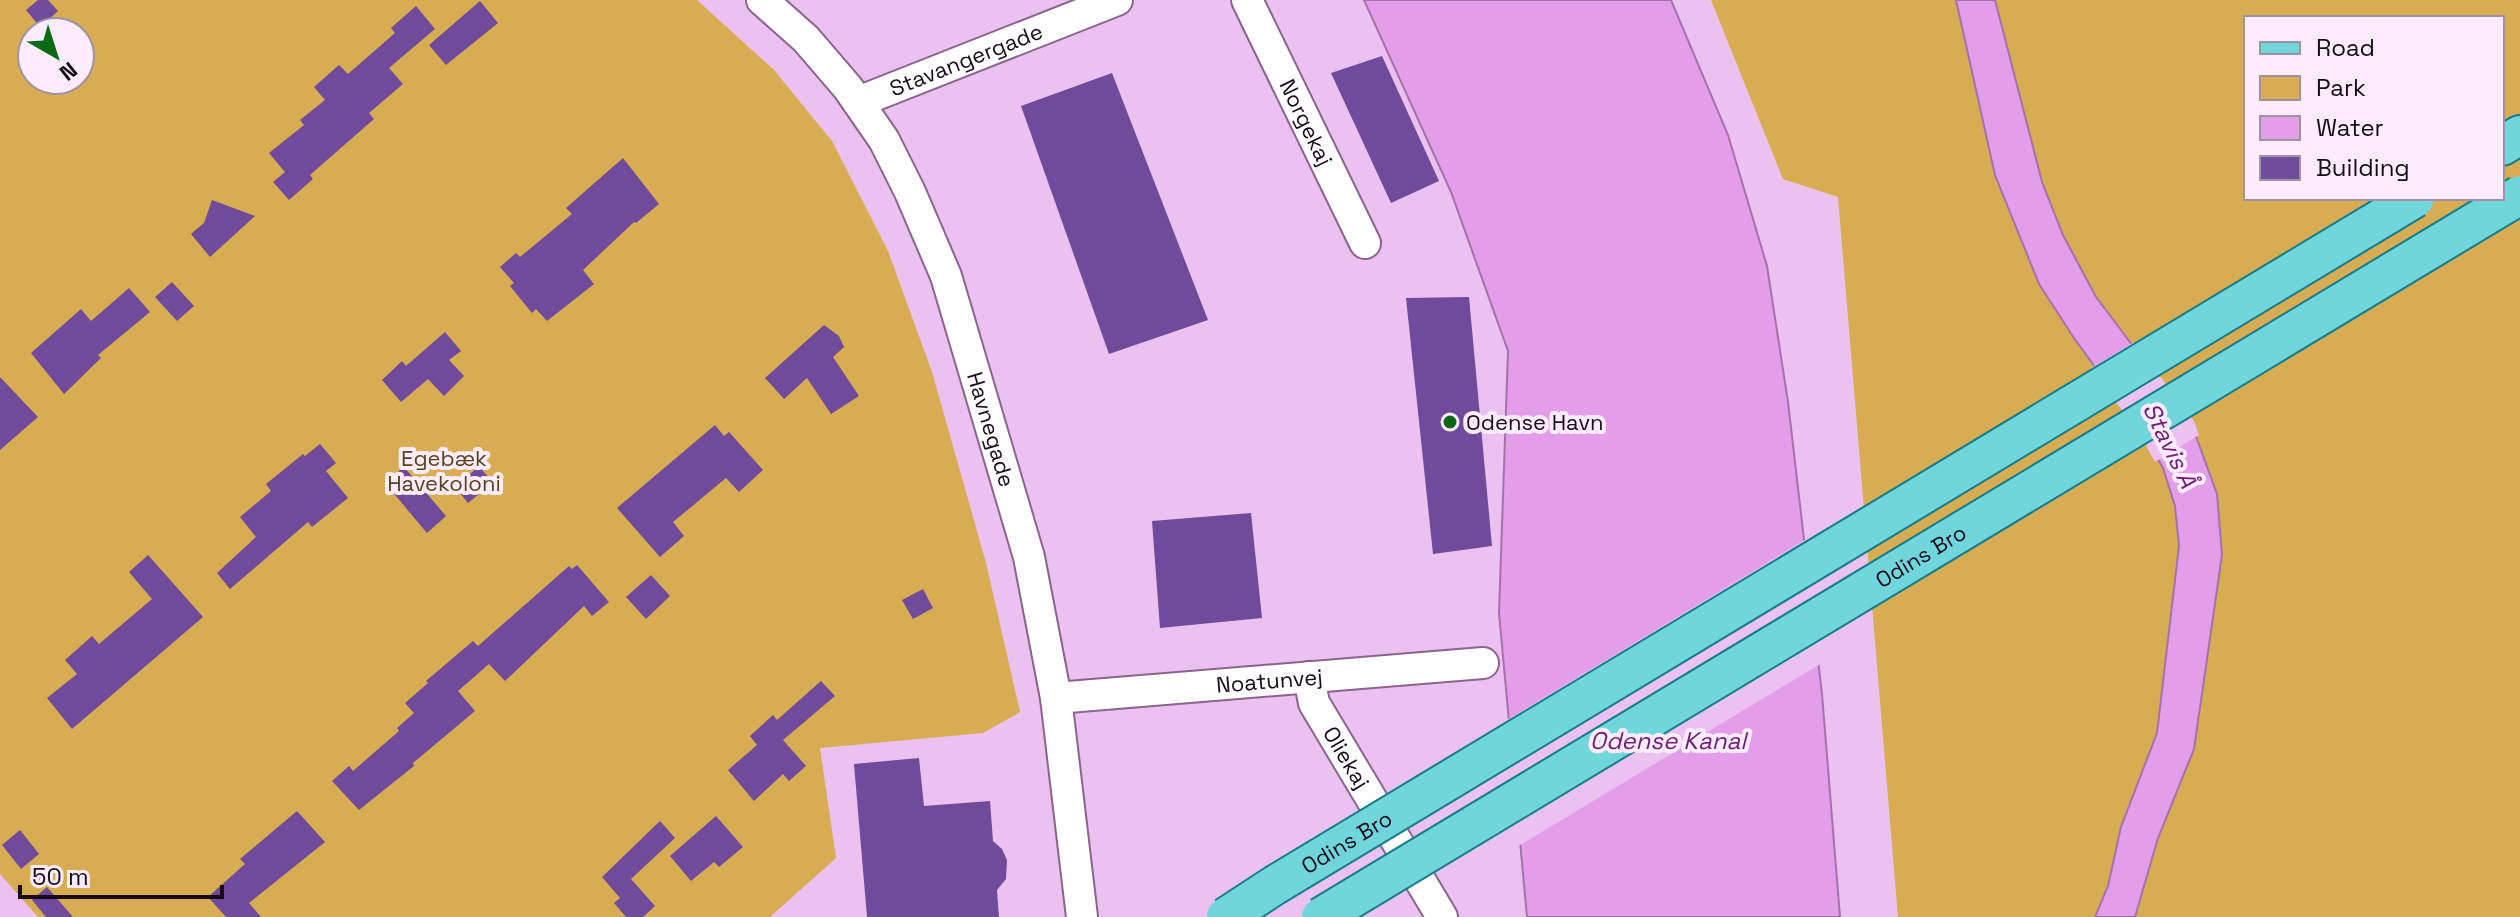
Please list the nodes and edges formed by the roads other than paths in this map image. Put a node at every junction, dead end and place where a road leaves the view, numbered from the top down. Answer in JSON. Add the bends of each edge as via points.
{"nodes":[{"id":1,"x":762,"y":0,"type":"edge"},
{"id":2,"x":1117,"y":0,"type":"edge"},
{"id":3,"x":1247,"y":0,"type":"edge"},
{"id":4,"x":858,"y":102,"type":"junction"},
{"id":5,"x":2520,"y":195,"type":"edge"},
{"id":6,"x":2412,"y":200,"type":"edge"},
{"id":7,"x":1365,"y":243,"type":"dead end"},
{"id":8,"x":1483,"y":663,"type":"dead end"},
{"id":9,"x":1309,"y":677,"type":"junction"},
{"id":10,"x":1056,"y":698,"type":"junction"},
{"id":11,"x":1082,"y":917,"type":"edge"},
{"id":12,"x":1226,"y":917,"type":"edge"},
{"id":13,"x":1321,"y":917,"type":"edge"},
{"id":14,"x":1442,"y":917,"type":"edge"}],
"edges":[{"from":1,"to":4,"type":"street","name":"Havnegade","via":[[806,39]]},
{"from":2,"to":4,"type":"street","name":"Stavangergade"},
{"from":3,"to":7,"type":"street","name":"Norgekaj"},
{"from":4,"to":10,"type":"street","name":"Havnegade","via":[[884,140],[946,276],[1029,557]]},
{"from":5,"to":13,"type":"main road","name":"Odins Bro","bridge":true},
{"from":6,"to":12,"type":"main road","name":"Odins Bro","bridge":true},
{"from":8,"to":9,"type":"street","name":"Noatunvej"},
{"from":9,"to":10,"type":"street","name":"Noatunvej"},
{"from":9,"to":14,"type":"street","name":"Oliekaj","via":[[1314,703]]},
{"from":10,"to":11,"type":"street","name":"Havnegade"}]}
